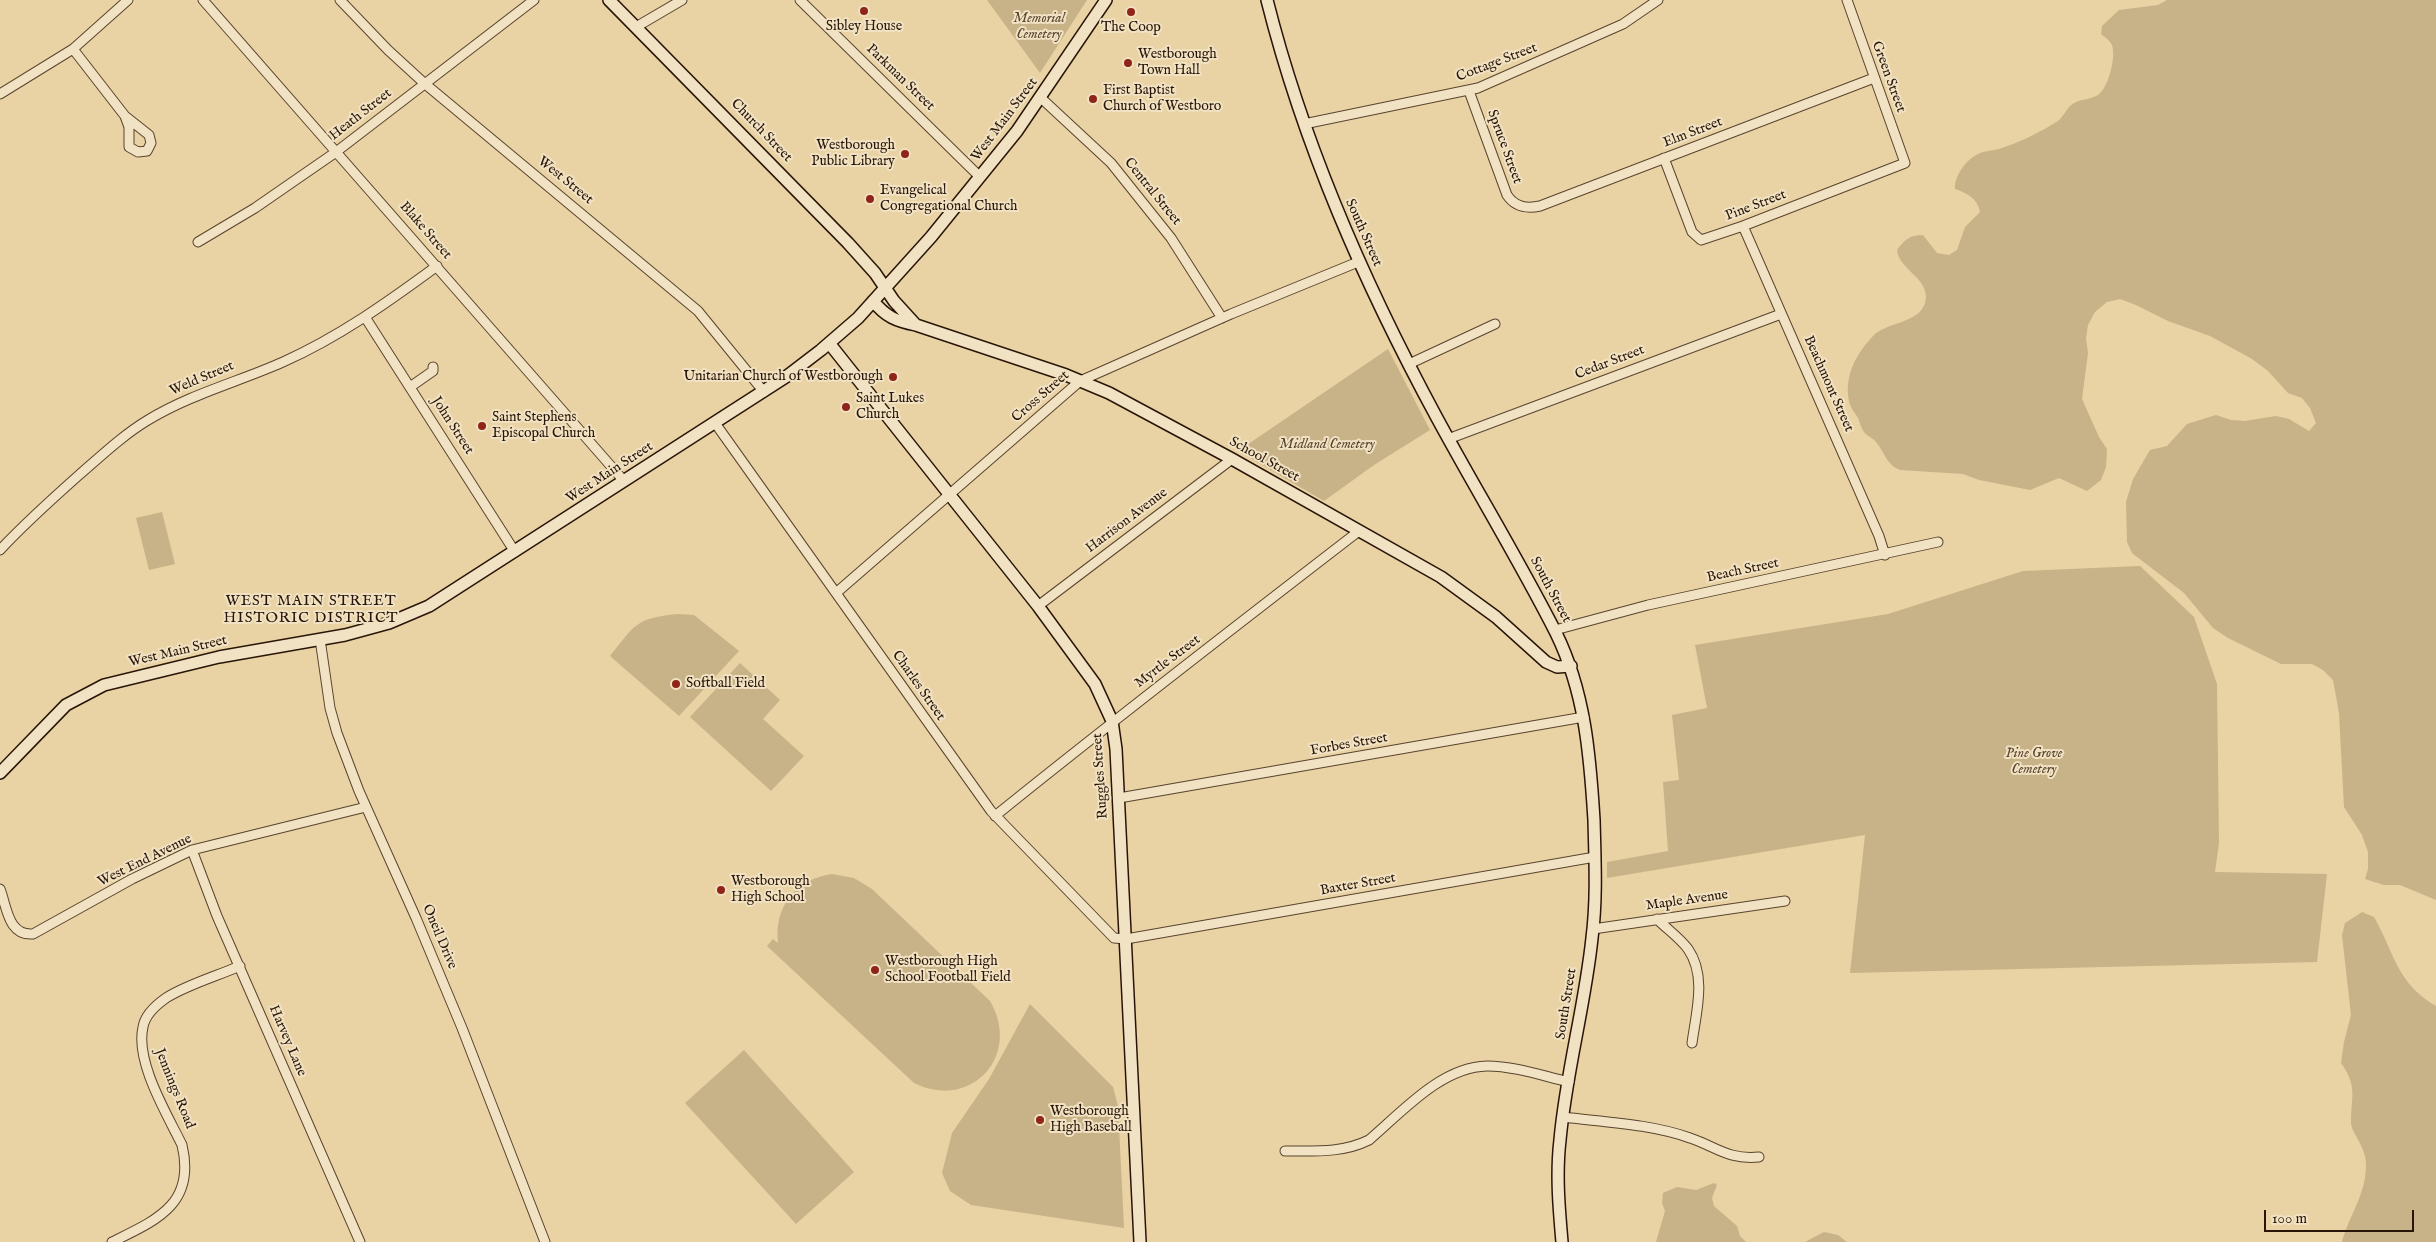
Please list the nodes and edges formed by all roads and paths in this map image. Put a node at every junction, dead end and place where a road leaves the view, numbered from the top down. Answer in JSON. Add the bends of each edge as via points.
{"nodes":[{"id":1,"x":128,"y":0,"type":"edge"},
{"id":2,"x":203,"y":0,"type":"edge"},
{"id":3,"x":340,"y":0,"type":"edge"},
{"id":4,"x":534,"y":0,"type":"edge"},
{"id":5,"x":610,"y":0,"type":"edge"},
{"id":6,"x":682,"y":0,"type":"edge"},
{"id":7,"x":800,"y":0,"type":"edge"},
{"id":8,"x":1106,"y":0,"type":"edge"},
{"id":9,"x":1267,"y":0,"type":"edge"},
{"id":10,"x":1658,"y":0,"type":"edge"},
{"id":11,"x":1847,"y":0,"type":"edge"},
{"id":12,"x":636,"y":27,"type":"junction"},
{"id":13,"x":73,"y":49,"type":"junction"},
{"id":14,"x":1874,"y":78,"type":"junction"},
{"id":15,"x":424,"y":83,"type":"junction"},
{"id":16,"x":1469,"y":91,"type":"junction"},
{"id":17,"x":0,"y":94,"type":"edge"},
{"id":18,"x":1041,"y":98,"type":"junction"},
{"id":19,"x":125,"y":116,"type":"dead end"},
{"id":20,"x":1304,"y":124,"type":"junction"},
{"id":21,"x":336,"y":152,"type":"junction"},
{"id":22,"x":1664,"y":158,"type":"junction"},
{"id":23,"x":1905,"y":163,"type":"joint"},
{"id":24,"x":980,"y":178,"type":"junction"},
{"id":25,"x":1521,"y":206,"type":"joint"},
{"id":26,"x":1743,"y":226,"type":"junction"},
{"id":27,"x":198,"y":242,"type":"dead end"},
{"id":28,"x":1358,"y":262,"type":"junction"},
{"id":29,"x":437,"y":266,"type":"junction"},
{"id":30,"x":885,"y":288,"type":"junction"},
{"id":31,"x":873,"y":301,"type":"junction"},
{"id":32,"x":1780,"y":314,"type":"junction"},
{"id":33,"x":365,"y":317,"type":"junction"},
{"id":34,"x":1222,"y":318,"type":"junction"},
{"id":35,"x":1495,"y":324,"type":"dead end"},
{"id":36,"x":916,"y":325,"type":"junction"},
{"id":37,"x":829,"y":343,"type":"junction"},
{"id":38,"x":1409,"y":364,"type":"junction"},
{"id":39,"x":433,"y":367,"type":"dead end"},
{"id":40,"x":1080,"y":381,"type":"junction"},
{"id":41,"x":410,"y":387,"type":"junction"},
{"id":42,"x":764,"y":392,"type":"junction"},
{"id":43,"x":715,"y":423,"type":"junction"},
{"id":44,"x":1448,"y":439,"type":"junction"},
{"id":45,"x":1232,"y":459,"type":"junction"},
{"id":46,"x":624,"y":481,"type":"junction"},
{"id":47,"x":948,"y":495,"type":"junction"},
{"id":48,"x":1358,"y":531,"type":"junction"},
{"id":49,"x":1938,"y":542,"type":"dead end"},
{"id":50,"x":0,"y":550,"type":"edge"},
{"id":51,"x":515,"y":552,"type":"junction"},
{"id":52,"x":1885,"y":555,"type":"junction"},
{"id":53,"x":836,"y":593,"type":"junction"},
{"id":54,"x":1038,"y":606,"type":"junction"},
{"id":55,"x":1555,"y":630,"type":"junction"},
{"id":56,"x":320,"y":640,"type":"junction"},
{"id":57,"x":1571,"y":666,"type":"junction"},
{"id":58,"x":1584,"y":717,"type":"junction"},
{"id":59,"x":1112,"y":721,"type":"junction"},
{"id":60,"x":0,"y":773,"type":"edge"},
{"id":61,"x":1119,"y":798,"type":"junction"},
{"id":62,"x":366,"y":807,"type":"junction"},
{"id":63,"x":995,"y":816,"type":"junction"},
{"id":64,"x":192,"y":850,"type":"junction"},
{"id":65,"x":1595,"y":858,"type":"junction"},
{"id":66,"x":0,"y":889,"type":"edge"},
{"id":67,"x":1785,"y":901,"type":"dead end"},
{"id":68,"x":1657,"y":919,"type":"junction"},
{"id":69,"x":1593,"y":929,"type":"junction"},
{"id":70,"x":1126,"y":938,"type":"junction"},
{"id":71,"x":240,"y":966,"type":"junction"},
{"id":72,"x":1692,"y":1043,"type":"dead end"},
{"id":73,"x":1569,"y":1082,"type":"junction"},
{"id":74,"x":1563,"y":1117,"type":"junction"},
{"id":75,"x":1285,"y":1151,"type":"dead end"},
{"id":76,"x":1759,"y":1157,"type":"dead end"},
{"id":77,"x":112,"y":1242,"type":"edge"},
{"id":78,"x":360,"y":1242,"type":"edge"},
{"id":79,"x":545,"y":1242,"type":"edge"},
{"id":80,"x":1140,"y":1242,"type":"edge"},
{"id":81,"x":1562,"y":1242,"type":"edge"}],
"edges":[{"from":1,"to":13,"type":"street"},
{"from":2,"to":21,"type":"street","name":"Blake Street"},
{"from":3,"to":15,"type":"street","name":"West Street"},
{"from":4,"to":15,"type":"street","name":"Heath Street"},
{"from":5,"to":12,"type":"main road","name":"Church Street"},
{"from":6,"to":12,"type":"street"},
{"from":7,"to":24,"type":"street","name":"Parkman Street"},
{"from":8,"to":18,"type":"main road","name":"West Main Street"},
{"from":9,"to":20,"type":"main road","name":"South Street"},
{"from":10,"to":16,"type":"street","name":"Cottage Street","via":[[1623,24]]},
{"from":11,"to":14,"type":"street","name":"Green Street"},
{"from":12,"to":30,"type":"main road","name":"Church Street","via":[[848,243]]},
{"from":13,"to":17,"type":"street"},
{"from":13,"to":19,"type":"street"},
{"from":14,"to":22,"type":"street","name":"Elm Street"},
{"from":14,"to":23,"type":"street","name":"Green Street"},
{"from":15,"to":21,"type":"street","name":"Heath Street"},
{"from":15,"to":42,"type":"street","name":"West Street","via":[[698,311]]},
{"from":16,"to":20,"type":"street","name":"Cottage Street"},
{"from":16,"to":25,"type":"street","name":"Spruce Street","via":[[1505,190],[1513,202]]},
{"from":18,"to":24,"type":"main road","name":"West Main Street"},
{"from":18,"to":34,"type":"street","name":"Central Street","via":[[1111,163],[1171,238]]},
{"from":20,"to":28,"type":"main road","name":"South Street"},
{"from":21,"to":27,"type":"street","name":"Heath Street","via":[[255,208]]},
{"from":21,"to":29,"type":"street","name":"Blake Street"},
{"from":22,"to":25,"type":"street","name":"Elm Street","via":[[1540,206]]},
{"from":22,"to":26,"type":"street","name":"Pine Street","via":[[1697,238],[1705,240]]},
{"from":23,"to":26,"type":"street","name":"Pine Street"},
{"from":24,"to":30,"type":"main road","name":"West Main Street"},
{"from":26,"to":32,"type":"street","name":"Beachmont Street"},
{"from":28,"to":34,"type":"street","name":"Cross Street"},
{"from":28,"to":38,"type":"main road","name":"South Street"},
{"from":29,"to":33,"type":"street","name":"Weld Street"},
{"from":29,"to":46,"type":"street","name":"Blake Street"},
{"from":30,"to":31,"type":"main road","name":"West Main Street"},
{"from":30,"to":36,"type":"main road","name":"School Street"},
{"from":31,"to":36,"type":"main road","name":"School Street","via":[[893,320]]},
{"from":31,"to":37,"type":"main road","name":"West Main Street"},
{"from":32,"to":44,"type":"street","name":"Cedar Street"},
{"from":32,"to":52,"type":"street","name":"Beachmont Street","via":[[1827,414]]},
{"from":33,"to":41,"type":"street","name":"John Street"},
{"from":33,"to":50,"type":"street","name":"Weld Street","via":[[283,362],[216,386],[146,421],[52,499]]},
{"from":34,"to":40,"type":"street","name":"Cross Street"},
{"from":35,"to":38,"type":"street"},
{"from":36,"to":40,"type":"main road","name":"School Street"},
{"from":37,"to":42,"type":"main road","name":"West Main Street"},
{"from":37,"to":47,"type":"main road","name":"Ruggles Street"},
{"from":38,"to":44,"type":"main road","name":"South Street"},
{"from":39,"to":41,"type":"street","via":[[433,371]]},
{"from":40,"to":45,"type":"main road","name":"School Street","via":[[1109,393]]},
{"from":40,"to":47,"type":"street","name":"Cross Street"},
{"from":41,"to":51,"type":"street","name":"John Street"},
{"from":42,"to":43,"type":"main road","name":"West Main Street"},
{"from":43,"to":46,"type":"main road","name":"West Main Street"},
{"from":43,"to":53,"type":"street","name":"Charles Street"},
{"from":44,"to":55,"type":"main road","name":"South Street"},
{"from":45,"to":48,"type":"main road","name":"School Street"},
{"from":45,"to":54,"type":"street","name":"Harrison Avenue"},
{"from":46,"to":51,"type":"main road","name":"West Main Street"},
{"from":47,"to":53,"type":"street","name":"Cross Street"},
{"from":47,"to":54,"type":"main road","name":"Ruggles Street"},
{"from":48,"to":57,"type":"main road","name":"School Street","via":[[1460,590],[1546,662],[1557,667]]},
{"from":48,"to":59,"type":"street","name":"Myrtle Street"},
{"from":49,"to":52,"type":"street","name":"Beach Street"},
{"from":51,"to":56,"type":"main road","name":"West Main Street","via":[[410,615]]},
{"from":52,"to":55,"type":"street","name":"Beach Street","via":[[1648,605]]},
{"from":53,"to":63,"type":"street","name":"Charles Street"},
{"from":54,"to":59,"type":"main road","name":"Ruggles Street","via":[[1095,684]]},
{"from":55,"to":57,"type":"main road","name":"South Street"},
{"from":56,"to":60,"type":"main road","name":"West Main Street","via":[[219,657],[91,691],[57,714]]},
{"from":56,"to":62,"type":"street","name":"Oneil Drive","via":[[333,721]]},
{"from":57,"to":58,"type":"main road","name":"South Street"},
{"from":58,"to":61,"type":"street","name":"Forbes Street"},
{"from":58,"to":65,"type":"main road","name":"South Street"},
{"from":59,"to":61,"type":"main road","name":"Ruggles Street"},
{"from":59,"to":63,"type":"street","name":"Myrtle Street"},
{"from":61,"to":70,"type":"main road","name":"Ruggles Street"},
{"from":62,"to":64,"type":"street","name":"West End Avenue"},
{"from":62,"to":79,"type":"street","name":"Oneil Drive","via":[[458,1018]]},
{"from":63,"to":70,"type":"street","name":"Charles Street","via":[[1114,938]]},
{"from":64,"to":66,"type":"street","name":"West End Avenue","via":[[33,934],[20,932],[11,923]]},
{"from":64,"to":71,"type":"street","name":"Harvey Lane"},
{"from":65,"to":69,"type":"main road","name":"South Street"},
{"from":65,"to":70,"type":"street","name":"Baxter Street"},
{"from":67,"to":68,"type":"street","name":"Maple Avenue"},
{"from":68,"to":69,"type":"street","name":"Maple Avenue"},
{"from":68,"to":72,"type":"street","via":[[1687,948],[1696,964],[1699,979]]},
{"from":69,"to":73,"type":"main road","name":"South Street"},
{"from":70,"to":80,"type":"main road","name":"Ruggles Street"},
{"from":71,"to":77,"type":"street","name":"Jennings Road","via":[[167,997],[146,1018],[142,1040],[144,1058],[182,1145],[185,1180],[162,1216]]},
{"from":71,"to":78,"type":"street","name":"Harvey Lane"},
{"from":73,"to":74,"type":"main road","name":"South Street"},
{"from":73,"to":75,"type":"street","via":[[1501,1067],[1464,1070],[1438,1082],[1359,1145],[1331,1151]]},
{"from":74,"to":76,"type":"street","via":[[1672,1134],[1732,1156]]},
{"from":74,"to":81,"type":"main road","name":"South Street","via":[[1558,1160]]}]}
